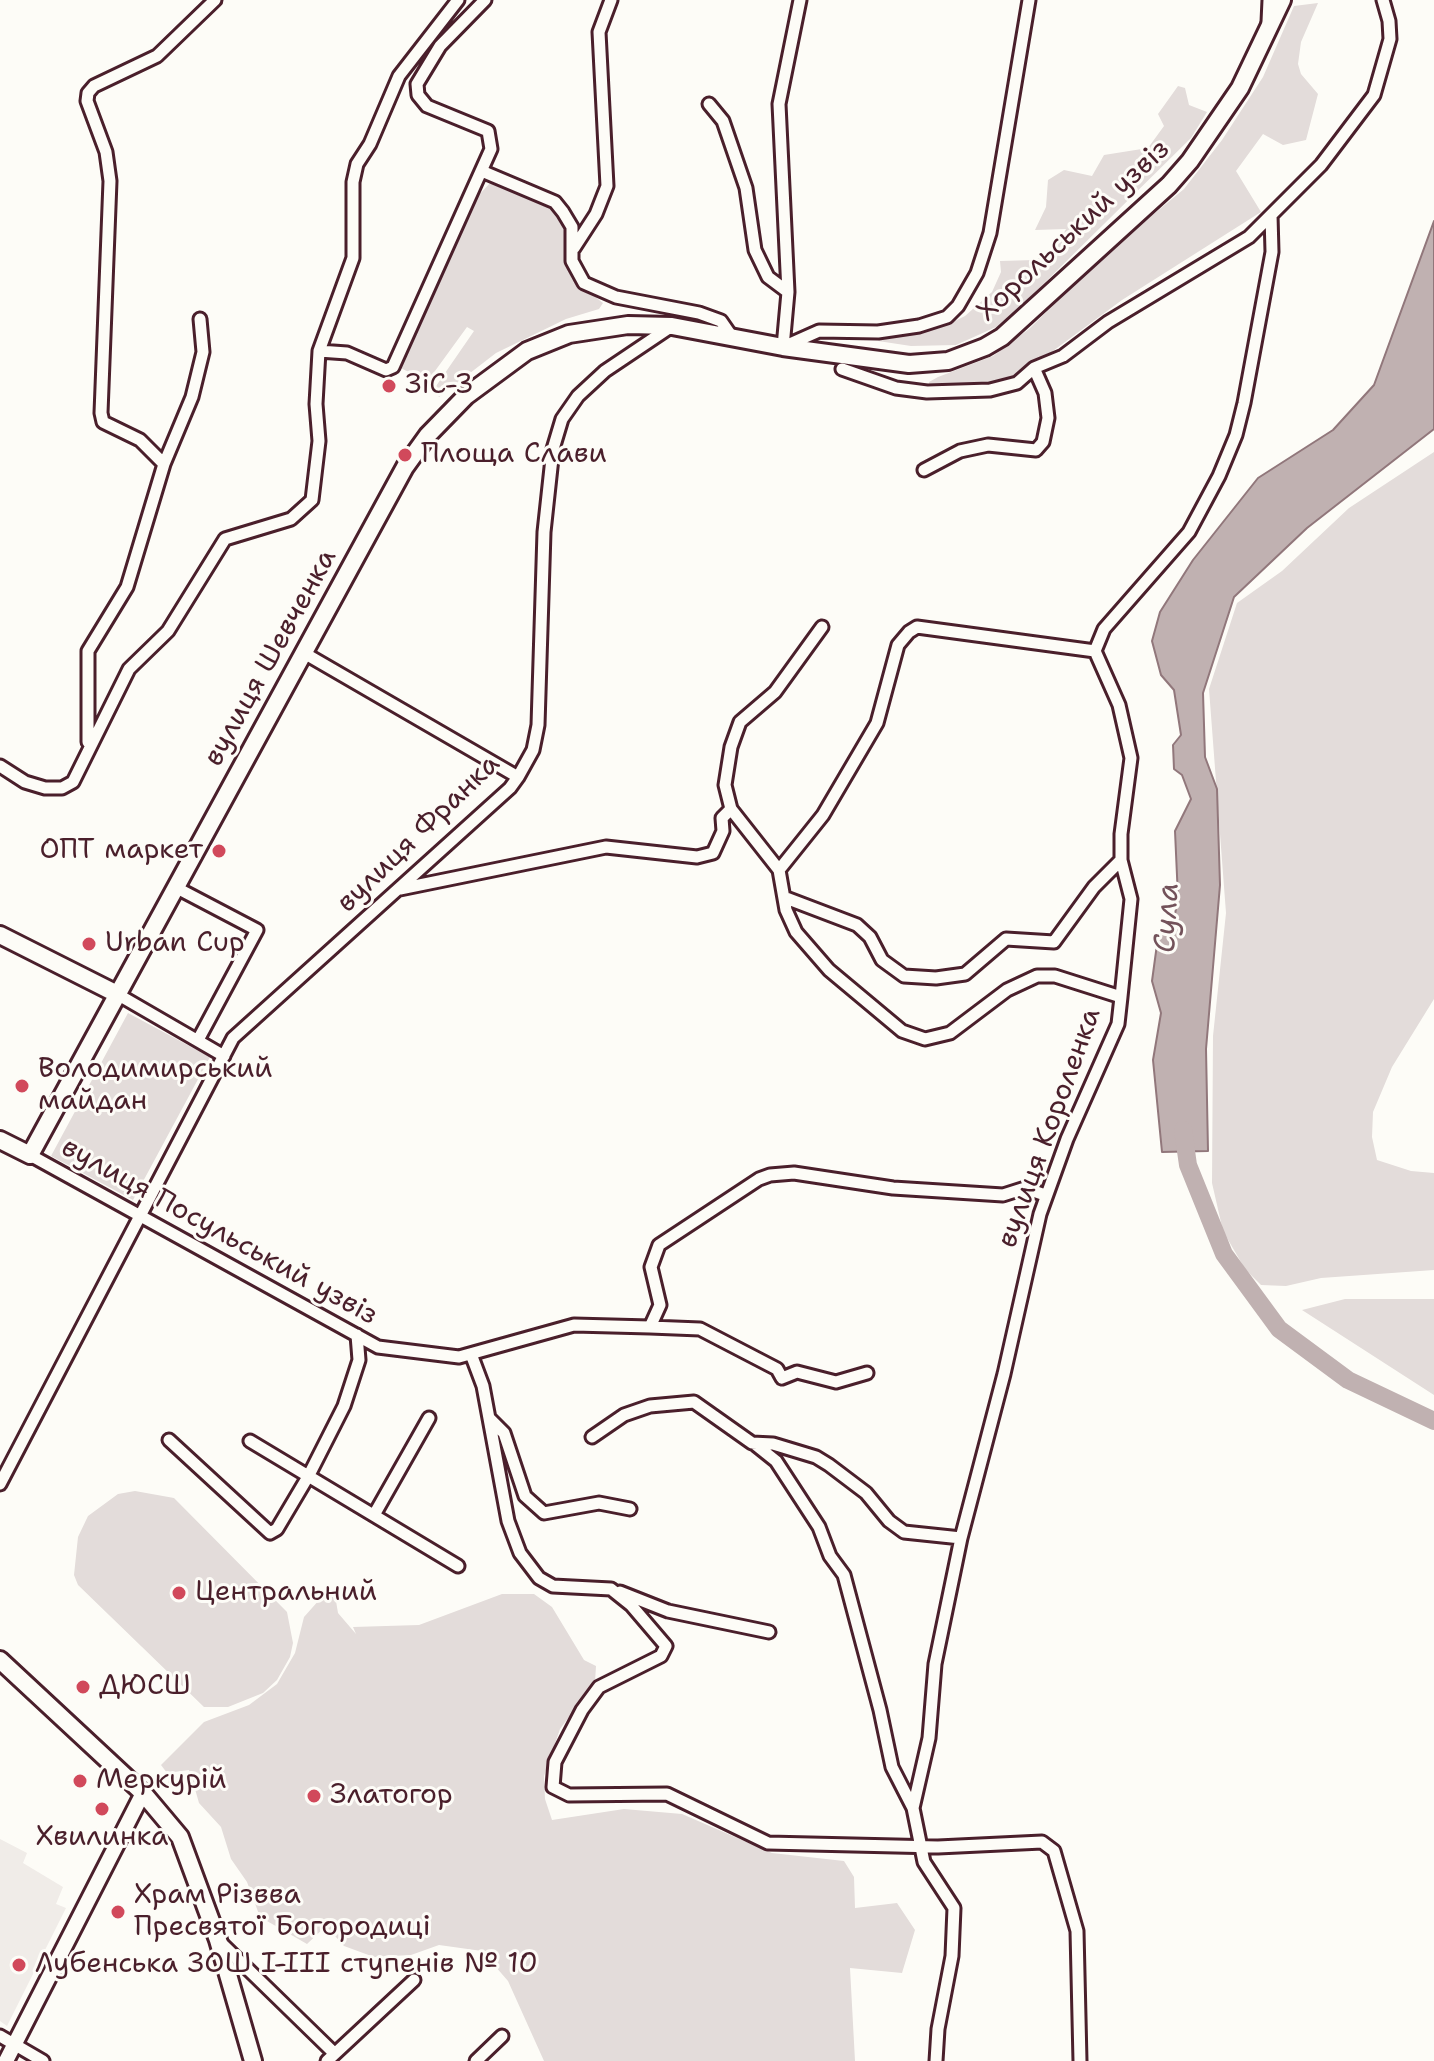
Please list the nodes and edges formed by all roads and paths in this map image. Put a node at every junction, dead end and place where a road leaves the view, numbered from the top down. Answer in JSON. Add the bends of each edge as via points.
{"nodes":[{"id":1,"x":215,"y":0,"type":"edge"},
{"id":2,"x":458,"y":0,"type":"edge"},
{"id":3,"x":485,"y":0,"type":"edge"},
{"id":4,"x":611,"y":0,"type":"edge"},
{"id":5,"x":800,"y":0,"type":"edge"},
{"id":6,"x":1029,"y":0,"type":"edge"},
{"id":7,"x":1269,"y":0,"type":"edge"},
{"id":8,"x":1282,"y":0,"type":"edge"},
{"id":9,"x":1383,"y":0,"type":"edge"},
{"id":10,"x":1267,"y":31,"type":"junction"},
{"id":11,"x":709,"y":104,"type":"dead end"},
{"id":12,"x":484,"y":172,"type":"junction"},
{"id":13,"x":1271,"y":215,"type":"junction"},
{"id":14,"x":574,"y":248,"type":"junction"},
{"id":15,"x":788,"y":292,"type":"junction"},
{"id":16,"x":200,"y":319,"type":"dead end"},
{"id":17,"x":672,"y":326,"type":"junction"},
{"id":18,"x":730,"y":334,"type":"junction"},
{"id":19,"x":783,"y":347,"type":"junction"},
{"id":20,"x":319,"y":351,"type":"junction"},
{"id":21,"x":1034,"y":368,"type":"junction"},
{"id":22,"x":842,"y":369,"type":"dead end"},
{"id":23,"x":164,"y":464,"type":"junction"},
{"id":24,"x":924,"y":470,"type":"dead end"},
{"id":25,"x":822,"y":627,"type":"dead end"},
{"id":26,"x":1095,"y":651,"type":"junction"},
{"id":27,"x":304,"y":653,"type":"junction"},
{"id":28,"x":88,"y":747,"type":"junction"},
{"id":29,"x":0,"y":766,"type":"edge"},
{"id":30,"x":518,"y":777,"type":"junction"},
{"id":31,"x":731,"y":809,"type":"junction"},
{"id":32,"x":1121,"y":860,"type":"junction"},
{"id":33,"x":779,"y":870,"type":"junction"},
{"id":34,"x":175,"y":887,"type":"junction"},
{"id":35,"x":398,"y":889,"type":"junction"},
{"id":36,"x":786,"y":898,"type":"junction"},
{"id":37,"x":0,"y":935,"type":"edge"},
{"id":38,"x":117,"y":994,"type":"junction"},
{"id":39,"x":1121,"y":997,"type":"junction"},
{"id":40,"x":198,"y":1040,"type":"junction"},
{"id":41,"x":224,"y":1056,"type":"junction"},
{"id":42,"x":0,"y":1140,"type":"edge"},
{"id":43,"x":30,"y":1155,"type":"junction"},
{"id":44,"x":1045,"y":1195,"type":"junction"},
{"id":45,"x":142,"y":1216,"type":"junction"},
{"id":46,"x":650,"y":1327,"type":"junction"},
{"id":47,"x":357,"y":1335,"type":"junction"},
{"id":48,"x":471,"y":1354,"type":"junction"},
{"id":49,"x":867,"y":1373,"type":"dead end"},
{"id":50,"x":429,"y":1418,"type":"dead end"},
{"id":51,"x":489,"y":1419,"type":"junction"},
{"id":52,"x":592,"y":1437,"type":"dead end"},
{"id":53,"x":169,"y":1440,"type":"dead end"},
{"id":54,"x":250,"y":1441,"type":"dead end"},
{"id":55,"x":752,"y":1443,"type":"junction"},
{"id":56,"x":309,"y":1475,"type":"junction"},
{"id":57,"x":0,"y":1484,"type":"edge"},
{"id":58,"x":630,"y":1509,"type":"dead end"},
{"id":59,"x":374,"y":1515,"type":"junction"},
{"id":60,"x":961,"y":1538,"type":"junction"},
{"id":61,"x":458,"y":1566,"type":"dead end"},
{"id":62,"x":611,"y":1589,"type":"junction"},
{"id":63,"x":769,"y":1632,"type":"dead end"},
{"id":64,"x":0,"y":1660,"type":"edge"},
{"id":65,"x":143,"y":1793,"type":"junction"},
{"id":66,"x":913,"y":1808,"type":"junction"},
{"id":67,"x":919,"y":1846,"type":"junction"},
{"id":68,"x":218,"y":1940,"type":"junction"},
{"id":69,"x":414,"y":1980,"type":"dead end"},
{"id":70,"x":0,"y":2036,"type":"edge"},
{"id":71,"x":502,"y":2036,"type":"dead end"},
{"id":72,"x":15,"y":2044,"type":"junction"},
{"id":73,"x":331,"y":2057,"type":"edge"},
{"id":74,"x":6,"y":2061,"type":"edge"},
{"id":75,"x":43,"y":2061,"type":"edge"},
{"id":76,"x":253,"y":2061,"type":"edge"},
{"id":77,"x":476,"y":2061,"type":"edge"},
{"id":78,"x":936,"y":2061,"type":"edge"},
{"id":79,"x":1080,"y":2061,"type":"edge"}],
"edges":[{"from":1,"to":23,"type":"street","via":[[157,56],[94,86],[87,101],[106,152],[110,181],[101,413],[103,422],[140,440]]},
{"from":2,"to":20,"type":"street","via":[[399,76],[357,164],[353,258]]},
{"from":3,"to":12,"type":"street","via":[[440,46],[417,84],[427,106],[488,131],[491,149]]},
{"from":4,"to":14,"type":"street","via":[[599,32],[607,186]]},
{"from":5,"to":15,"type":"street","via":[[779,104]]},
{"from":6,"to":19,"type":"street","via":[[990,233],[977,273],[958,306],[947,317],[919,326],[819,331]]},
{"from":7,"to":10,"type":"street"},
{"from":8,"to":10,"type":"main road","name":"Хорольський узвіз"},
{"from":9,"to":13,"type":"street","via":[[1390,39],[1374,95],[1321,165]]},
{"from":10,"to":19,"type":"main road","name":"Хорольський узвіз","via":[[1240,88],[1190,161],[1002,337],[967,355],[929,364]]},
{"from":11,"to":15,"type":"street","via":[[723,121],[746,188],[755,250],[768,277]]},
{"from":12,"to":14,"type":"street","via":[[555,202],[572,227]]},
{"from":12,"to":20,"type":"street","via":[[390,370],[347,353]]},
{"from":13,"to":21,"type":"street","via":[[1249,237],[1108,322],[1063,356]]},
{"from":13,"to":26,"type":"street","via":[[1272,252],[1236,435],[1189,532],[1104,629]]},
{"from":14,"to":18,"type":"street","via":[[575,273],[596,290],[691,310],[721,321]]},
{"from":15,"to":19,"type":"street"},
{"from":16,"to":23,"type":"street","via":[[203,352],[192,397]]},
{"from":17,"to":18,"type":"main road","name":"Хорольський узвіз"},
{"from":17,"to":27,"type":"main road","name":"вулиця Шевченка","via":[[628,325],[569,334],[527,351],[466,396],[405,467]]},
{"from":17,"to":30,"type":"street","name":"вулиця Франка","via":[[605,371],[562,419],[553,449],[544,532],[538,725],[533,750]]},
{"from":18,"to":19,"type":"main road","name":"Хорольський узвіз"},
{"from":20,"to":28,"type":"street","via":[[319,441],[312,500],[291,519],[225,539],[168,631],[129,669]]},
{"from":21,"to":22,"type":"street","via":[[1017,383],[945,393],[896,388]]},
{"from":21,"to":24,"type":"street","via":[[1048,418],[1036,450],[988,445],[960,451]]},
{"from":23,"to":28,"type":"street","via":[[127,587],[88,651]]},
{"from":25,"to":31,"type":"street","via":[[775,692],[740,722],[725,785]]},
{"from":26,"to":32,"type":"street","name":"вулиця Короленка","via":[[1129,742]]},
{"from":26,"to":33,"type":"street","via":[[917,627],[909,632],[898,645],[877,723],[823,815]]},
{"from":27,"to":30,"type":"street"},
{"from":27,"to":34,"type":"main road","name":"вулиця Шевченка"},
{"from":28,"to":29,"type":"street","via":[[80,773],[62,788],[25,782]]},
{"from":30,"to":35,"type":"street","name":"вулиця Франка"},
{"from":31,"to":33,"type":"street"},
{"from":31,"to":35,"type":"street","via":[[722,818],[723,831],[713,853],[697,857],[606,847]]},
{"from":32,"to":36,"type":"street","via":[[1054,942],[1006,939],[965,974],[936,978],[904,976],[889,967],[857,925]]},
{"from":32,"to":39,"type":"street","name":"вулиця Короленка","via":[[1131,899]]},
{"from":33,"to":36,"type":"street"},
{"from":34,"to":38,"type":"main road","name":"вулиця Шевченка"},
{"from":34,"to":40,"type":"street","via":[[257,930]]},
{"from":35,"to":41,"type":"street","name":"вулиця Франка","via":[[233,1038]]},
{"from":36,"to":39,"type":"street","via":[[796,932],[829,970],[913,1037],[938,1037],[961,1028],[991,1000],[1037,976],[1055,976]]},
{"from":37,"to":38,"type":"main road"},
{"from":38,"to":40,"type":"street"},
{"from":38,"to":43,"type":"main road","name":"вулиця Шевченка"},
{"from":39,"to":44,"type":"street","name":"вулиця Короленка","via":[[1118,1024]]},
{"from":40,"to":41,"type":"street"},
{"from":41,"to":45,"type":"street","name":"вулиця Франка"},
{"from":42,"to":43,"type":"main road"},
{"from":43,"to":45,"type":"street","name":"вулиця Посульський узвіз"},
{"from":44,"to":46,"type":"street","via":[[1025,1188],[1003,1195],[893,1188],[794,1173],[759,1179],[659,1245],[651,1267],[660,1305]]},
{"from":44,"to":60,"type":"street","name":"вулиця Короленка"},
{"from":45,"to":47,"type":"street","name":"вулиця Посульський узвіз"},
{"from":45,"to":57,"type":"street","name":"вулиця Франка"},
{"from":46,"to":48,"type":"street","name":"вулиця Посульський узвіз","via":[[574,1325]]},
{"from":46,"to":49,"type":"street","name":"вулиця Посульський узвіз","via":[[700,1329],[777,1369],[782,1378],[797,1372],[836,1382]]},
{"from":47,"to":48,"type":"street","name":"вулиця Посульський узвіз","via":[[378,1347]]},
{"from":47,"to":56,"type":"street","via":[[356,1374]]},
{"from":48,"to":51,"type":"street"},
{"from":50,"to":59,"type":"street"},
{"from":51,"to":58,"type":"street","via":[[504,1433],[525,1496],[544,1513],[599,1503]]},
{"from":51,"to":62,"type":"street","via":[[508,1521],[520,1553],[539,1578],[553,1586]]},
{"from":52,"to":55,"type":"street","via":[[637,1411],[694,1402]]},
{"from":53,"to":56,"type":"street","via":[[270,1533]]},
{"from":54,"to":56,"type":"street"},
{"from":55,"to":60,"type":"street","via":[[816,1457],[858,1487],[904,1532]]},
{"from":55,"to":66,"type":"street","via":[[776,1461],[844,1575],[892,1767]]},
{"from":56,"to":59,"type":"street"},
{"from":59,"to":61,"type":"street"},
{"from":60,"to":66,"type":"street","name":"вулиця Короленка"},
{"from":62,"to":63,"type":"street","via":[[668,1611]]},
{"from":62,"to":67,"type":"street","via":[[666,1649],[599,1687],[555,1762],[553,1787],[569,1795],[667,1794],[768,1843]]},
{"from":64,"to":65,"type":"main road"},
{"from":65,"to":68,"type":"main road","via":[[180,1837]]},
{"from":65,"to":72,"type":"street"},
{"from":66,"to":67,"type":"street","name":"вулиця Короленка"},
{"from":67,"to":78,"type":"street","name":"вулиця Короленка","via":[[954,1908]]},
{"from":67,"to":79,"type":"street","via":[[1042,1842],[1054,1851],[1077,1931]]},
{"from":68,"to":73,"type":"street"},
{"from":68,"to":76,"type":"main road"},
{"from":69,"to":73,"type":"street"},
{"from":70,"to":72,"type":"street"},
{"from":71,"to":77,"type":"street"},
{"from":72,"to":74,"type":"street"},
{"from":72,"to":75,"type":"street"}]}
